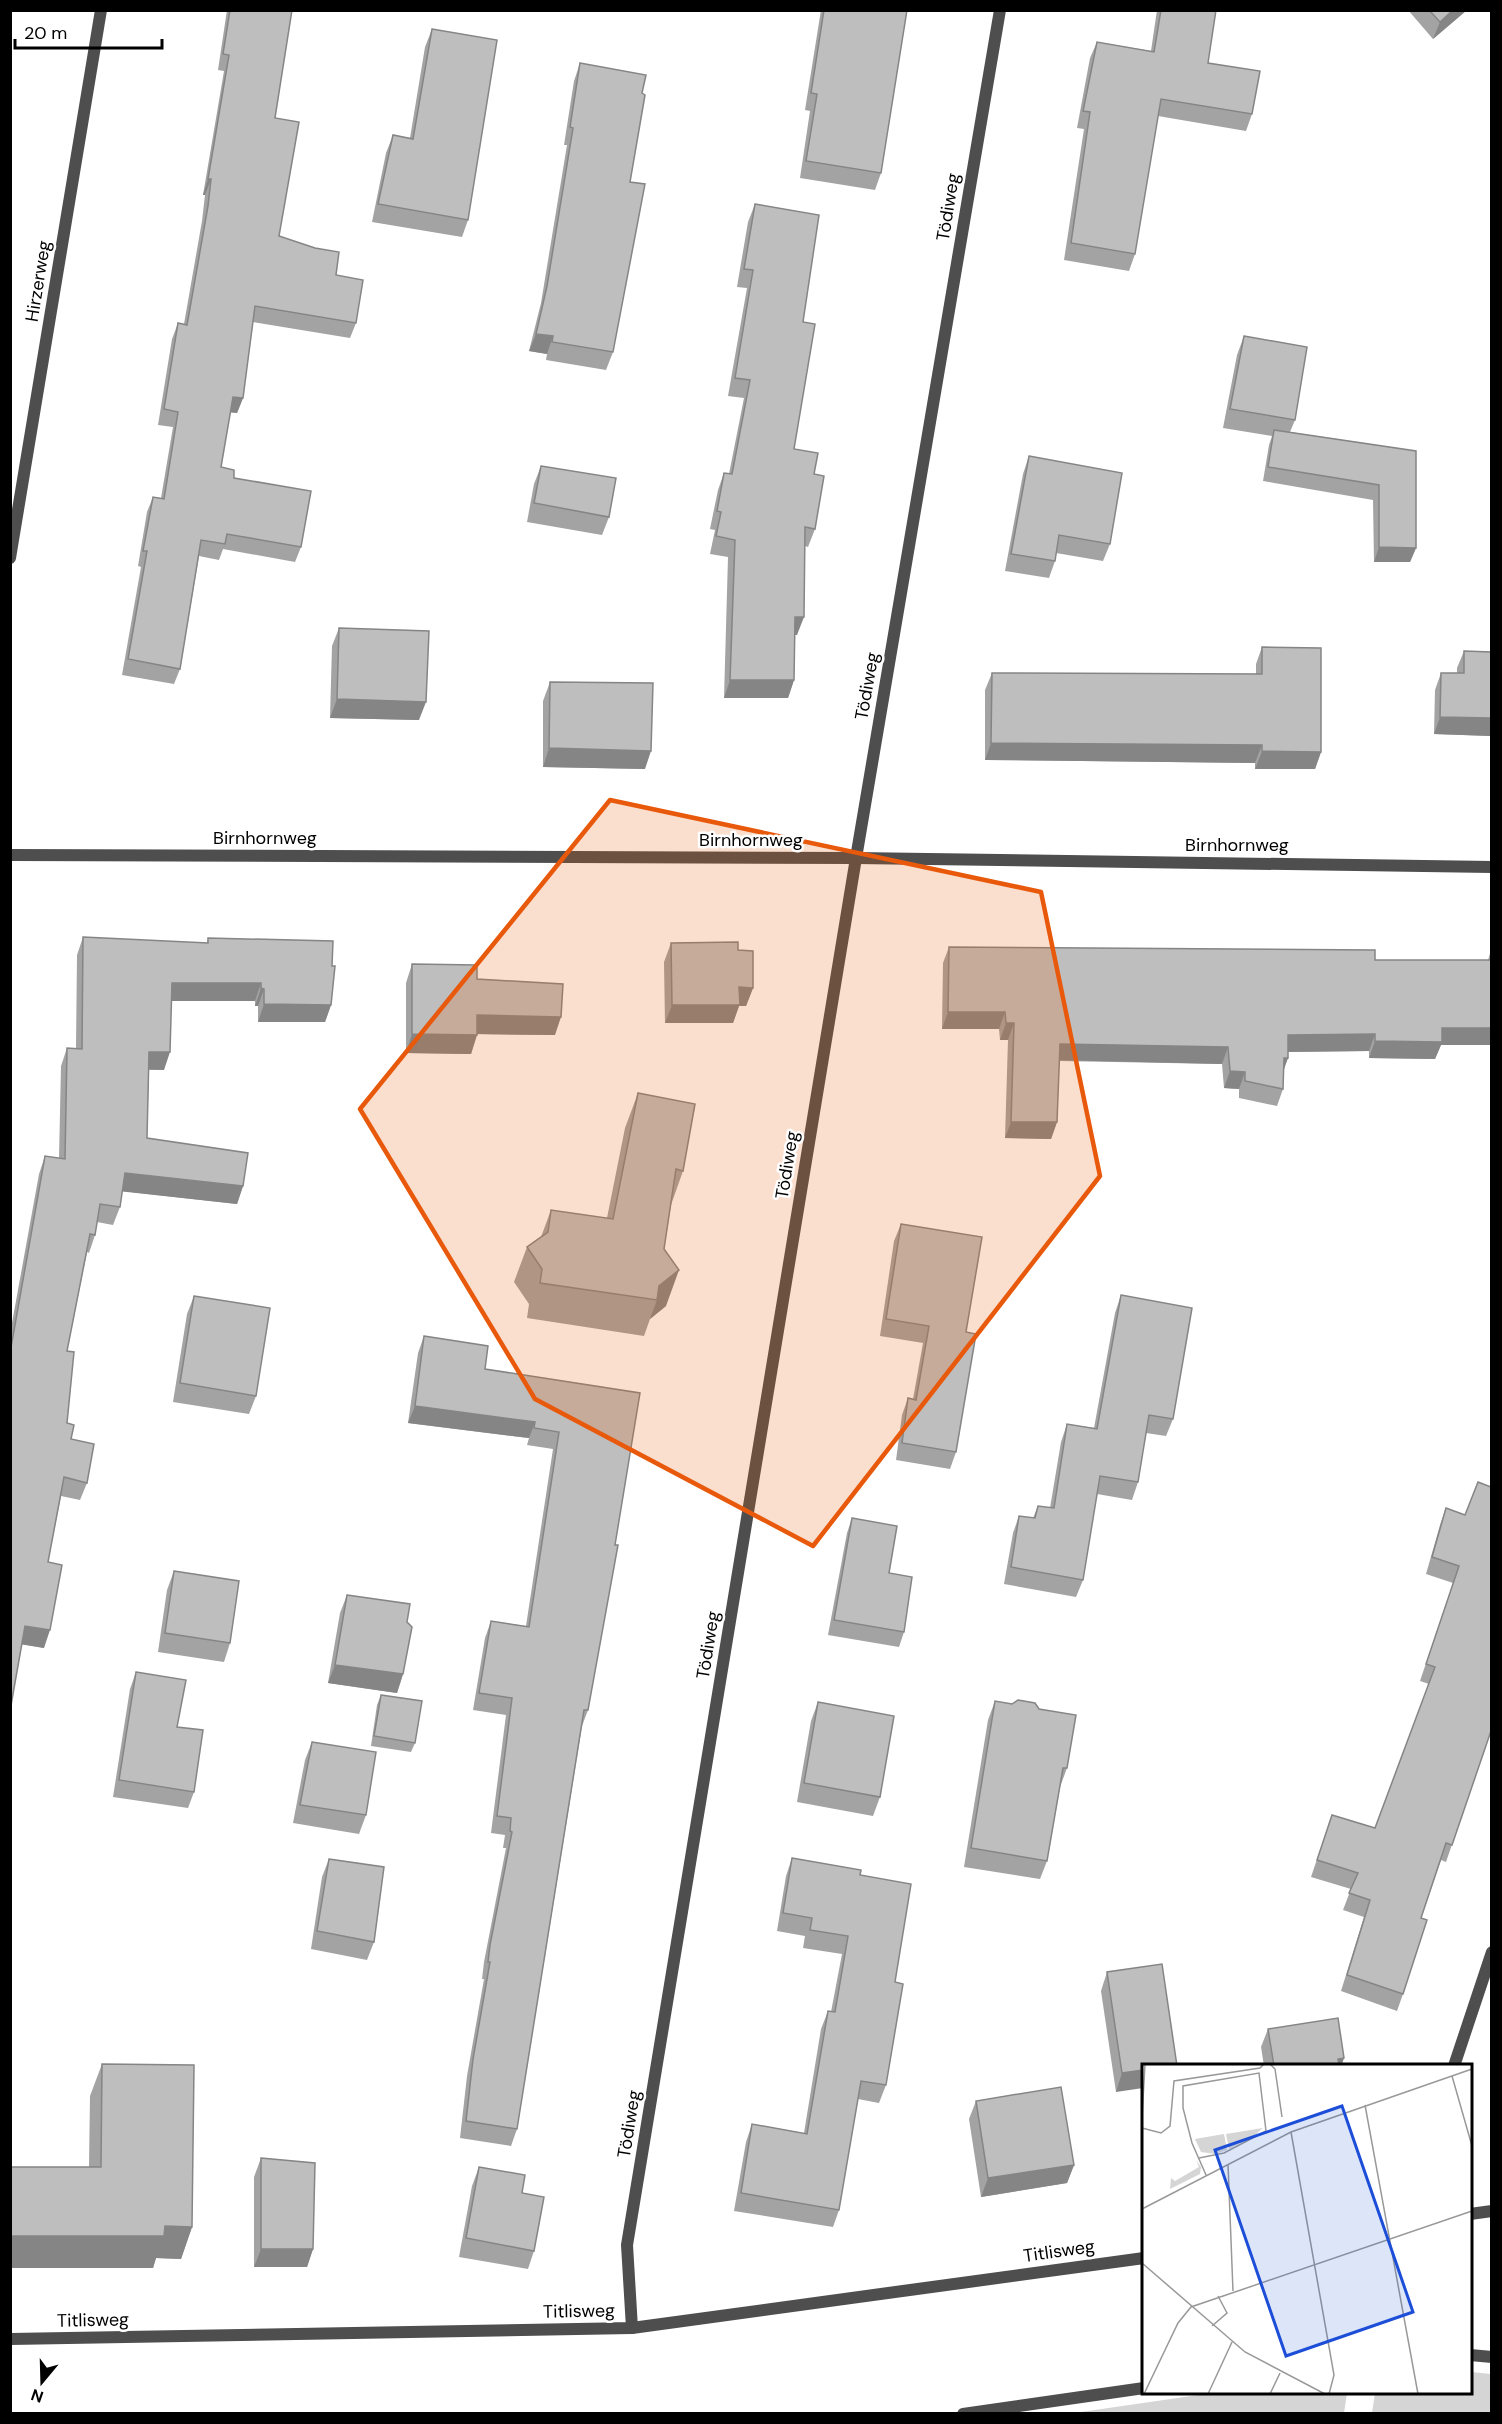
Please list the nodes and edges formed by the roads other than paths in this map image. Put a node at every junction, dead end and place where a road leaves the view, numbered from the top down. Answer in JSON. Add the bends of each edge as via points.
{"nodes":[{"id":1,"x":101,"y":10,"type":"edge"},
{"id":2,"x":1000,"y":10,"type":"edge"},
{"id":3,"x":10,"y":558,"type":"edge"},
{"id":4,"x":10,"y":855,"type":"edge"},
{"id":5,"x":856,"y":858,"type":"junction"},
{"id":6,"x":1491,"y":867,"type":"edge"},
{"id":7,"x":1491,"y":1952,"type":"edge"},
{"id":8,"x":1455,"y":2064,"type":"edge"},
{"id":9,"x":1491,"y":2211,"type":"edge"},
{"id":10,"x":1472,"y":2214,"type":"edge"},
{"id":11,"x":1142,"y":2258,"type":"edge"},
{"id":12,"x":632,"y":2328,"type":"junction"},
{"id":13,"x":10,"y":2340,"type":"edge"},
{"id":14,"x":1472,"y":2355,"type":"edge"},
{"id":15,"x":1491,"y":2357,"type":"edge"},
{"id":16,"x":1142,"y":2388,"type":"edge"},
{"id":17,"x":963,"y":2414,"type":"edge"}],
"edges":[{"from":1,"to":3,"type":"street","name":"Hirzerweg"},
{"from":2,"to":5,"type":"street","name":"Tödiweg"},
{"from":4,"to":5,"type":"street","name":"Birnhornweg"},
{"from":5,"to":6,"type":"street","name":"Birnhornweg"},
{"from":5,"to":12,"type":"street","name":"Tödiweg","via":[[627,2245]]},
{"from":7,"to":8,"type":"street"},
{"from":9,"to":10,"type":"street"},
{"from":11,"to":12,"type":"street","name":"Titlisweg"},
{"from":12,"to":13,"type":"street","name":"Titlisweg"},
{"from":14,"to":15,"type":"street"},
{"from":16,"to":17,"type":"street"}]}
